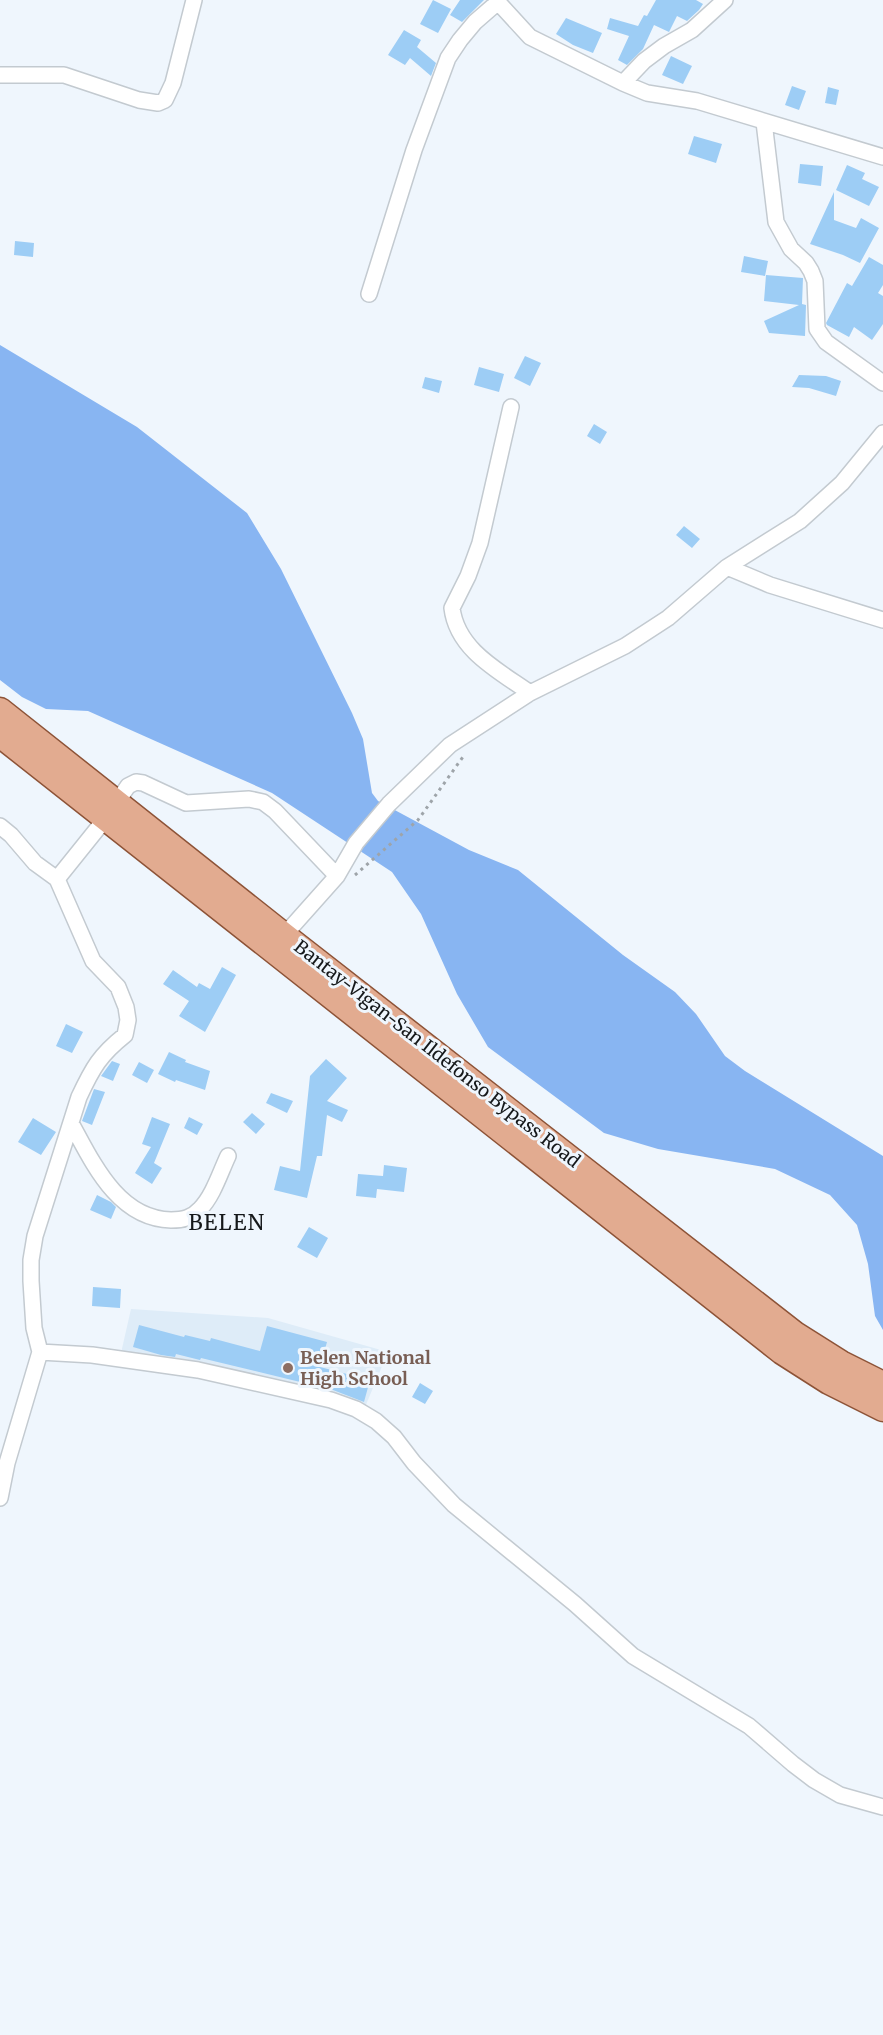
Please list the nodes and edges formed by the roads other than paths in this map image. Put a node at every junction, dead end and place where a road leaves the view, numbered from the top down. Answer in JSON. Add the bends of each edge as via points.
{"nodes":[{"id":1,"x":194,"y":0,"type":"edge"},
{"id":2,"x":725,"y":0,"type":"edge"},
{"id":3,"x":497,"y":1,"type":"edge"},
{"id":4,"x":0,"y":75,"type":"edge"},
{"id":5,"x":623,"y":83,"type":"junction"},
{"id":6,"x":764,"y":122,"type":"junction"},
{"id":7,"x":883,"y":157,"type":"edge"},
{"id":8,"x":369,"y":294,"type":"dead end"},
{"id":9,"x":883,"y":383,"type":"edge"},
{"id":10,"x":512,"y":407,"type":"dead end"},
{"id":11,"x":883,"y":433,"type":"edge"},
{"id":12,"x":728,"y":567,"type":"junction"},
{"id":13,"x":883,"y":620,"type":"edge"},
{"id":14,"x":530,"y":693,"type":"junction"},
{"id":15,"x":0,"y":710,"type":"edge"},
{"id":16,"x":0,"y":735,"type":"edge"},
{"id":17,"x":111,"y":810,"type":"junction"},
{"id":18,"x":0,"y":826,"type":"edge"},
{"id":19,"x":337,"y":876,"type":"junction"},
{"id":20,"x":57,"y":879,"type":"junction"},
{"id":21,"x":278,"y":942,"type":"junction"},
{"id":22,"x":71,"y":1123,"type":"junction"},
{"id":23,"x":228,"y":1156,"type":"dead end"},
{"id":24,"x":40,"y":1352,"type":"junction"},
{"id":25,"x":883,"y":1384,"type":"edge"},
{"id":26,"x":883,"y":1409,"type":"edge"},
{"id":27,"x":0,"y":1498,"type":"edge"},
{"id":28,"x":883,"y":1807,"type":"edge"}],
"edges":[{"from":1,"to":4,"type":"street","via":[[165,100],[139,99],[64,75]]},
{"from":2,"to":5,"type":"street","via":[[692,30],[644,61]]},
{"from":3,"to":5,"type":"street","via":[[530,37]]},
{"from":3,"to":8,"type":"street","via":[[474,22],[448,58],[414,150]]},
{"from":5,"to":6,"type":"street","via":[[647,93],[697,101]]},
{"from":6,"to":7,"type":"street"},
{"from":6,"to":9,"type":"street","via":[[776,222],[815,281],[817,329],[826,342]]},
{"from":10,"to":14,"type":"street","via":[[480,543],[452,608],[459,632],[474,653]]},
{"from":11,"to":12,"type":"street","via":[[842,483],[801,521]]},
{"from":12,"to":13,"type":"street","via":[[770,585]]},
{"from":12,"to":14,"type":"street","via":[[659,624],[625,646]]},
{"from":14,"to":19,"type":"street","via":[[450,745],[388,804],[356,843]]},
{"from":15,"to":17,"type":"main road","name":"Bantay-Vigan-San Ildefonso Bypass Road"},
{"from":16,"to":17,"type":"main road","name":"Bantay-Vigan-San Ildefonso Bypass Road"},
{"from":17,"to":19,"type":"street","via":[[128,786],[136,782],[186,804],[249,799],[263,802]]},
{"from":17,"to":20,"type":"street"},
{"from":17,"to":21,"type":"main road","name":"Bantay-Vigan-San Ildefonso Bypass Road"},
{"from":18,"to":20,"type":"street","via":[[35,863]]},
{"from":19,"to":21,"type":"street"},
{"from":20,"to":22,"type":"street","via":[[93,961],[117,987],[128,1020],[125,1035],[104,1052],[88,1078]]},
{"from":21,"to":25,"type":"main road","name":"Bantay-Vigan-San Ildefonso Bypass Road","via":[[795,1334]]},
{"from":21,"to":26,"type":"main road","name":"Bantay-Vigan-San Ildefonso Bypass Road","via":[[782,1352],[829,1382]]},
{"from":22,"to":23,"type":"street","via":[[97,1170],[117,1196],[150,1217],[182,1220],[193,1215],[207,1200]]},
{"from":22,"to":24,"type":"street","via":[[42,1208],[31,1260],[34,1328]]},
{"from":24,"to":27,"type":"street"},
{"from":24,"to":28,"type":"street","via":[[198,1370],[356,1409],[394,1437],[454,1505],[633,1656],[749,1726],[793,1764],[840,1795]]}]}
